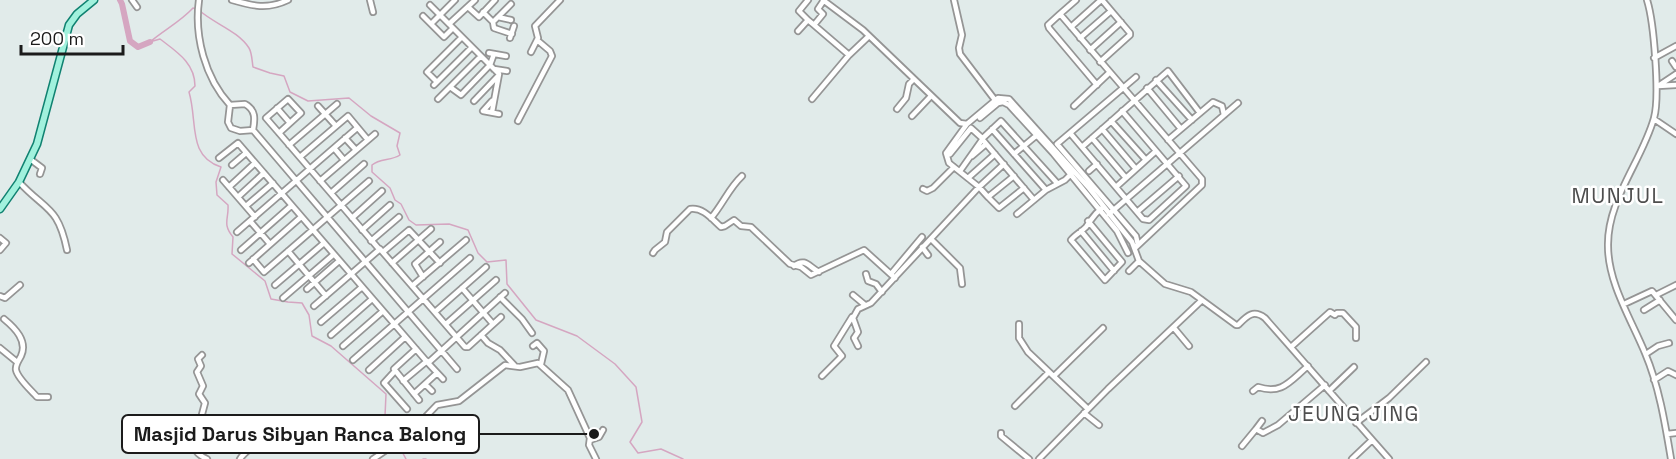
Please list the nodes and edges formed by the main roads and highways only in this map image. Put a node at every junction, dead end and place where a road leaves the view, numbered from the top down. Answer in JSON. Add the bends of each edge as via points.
{"nodes":[{"id":1,"x":94,"y":0,"type":"edge"},
{"id":2,"x":0,"y":209,"type":"edge"}],
"edges":[{"from":1,"to":2,"type":"main road","via":[[69,25],[37,144],[19,182]]}]}
